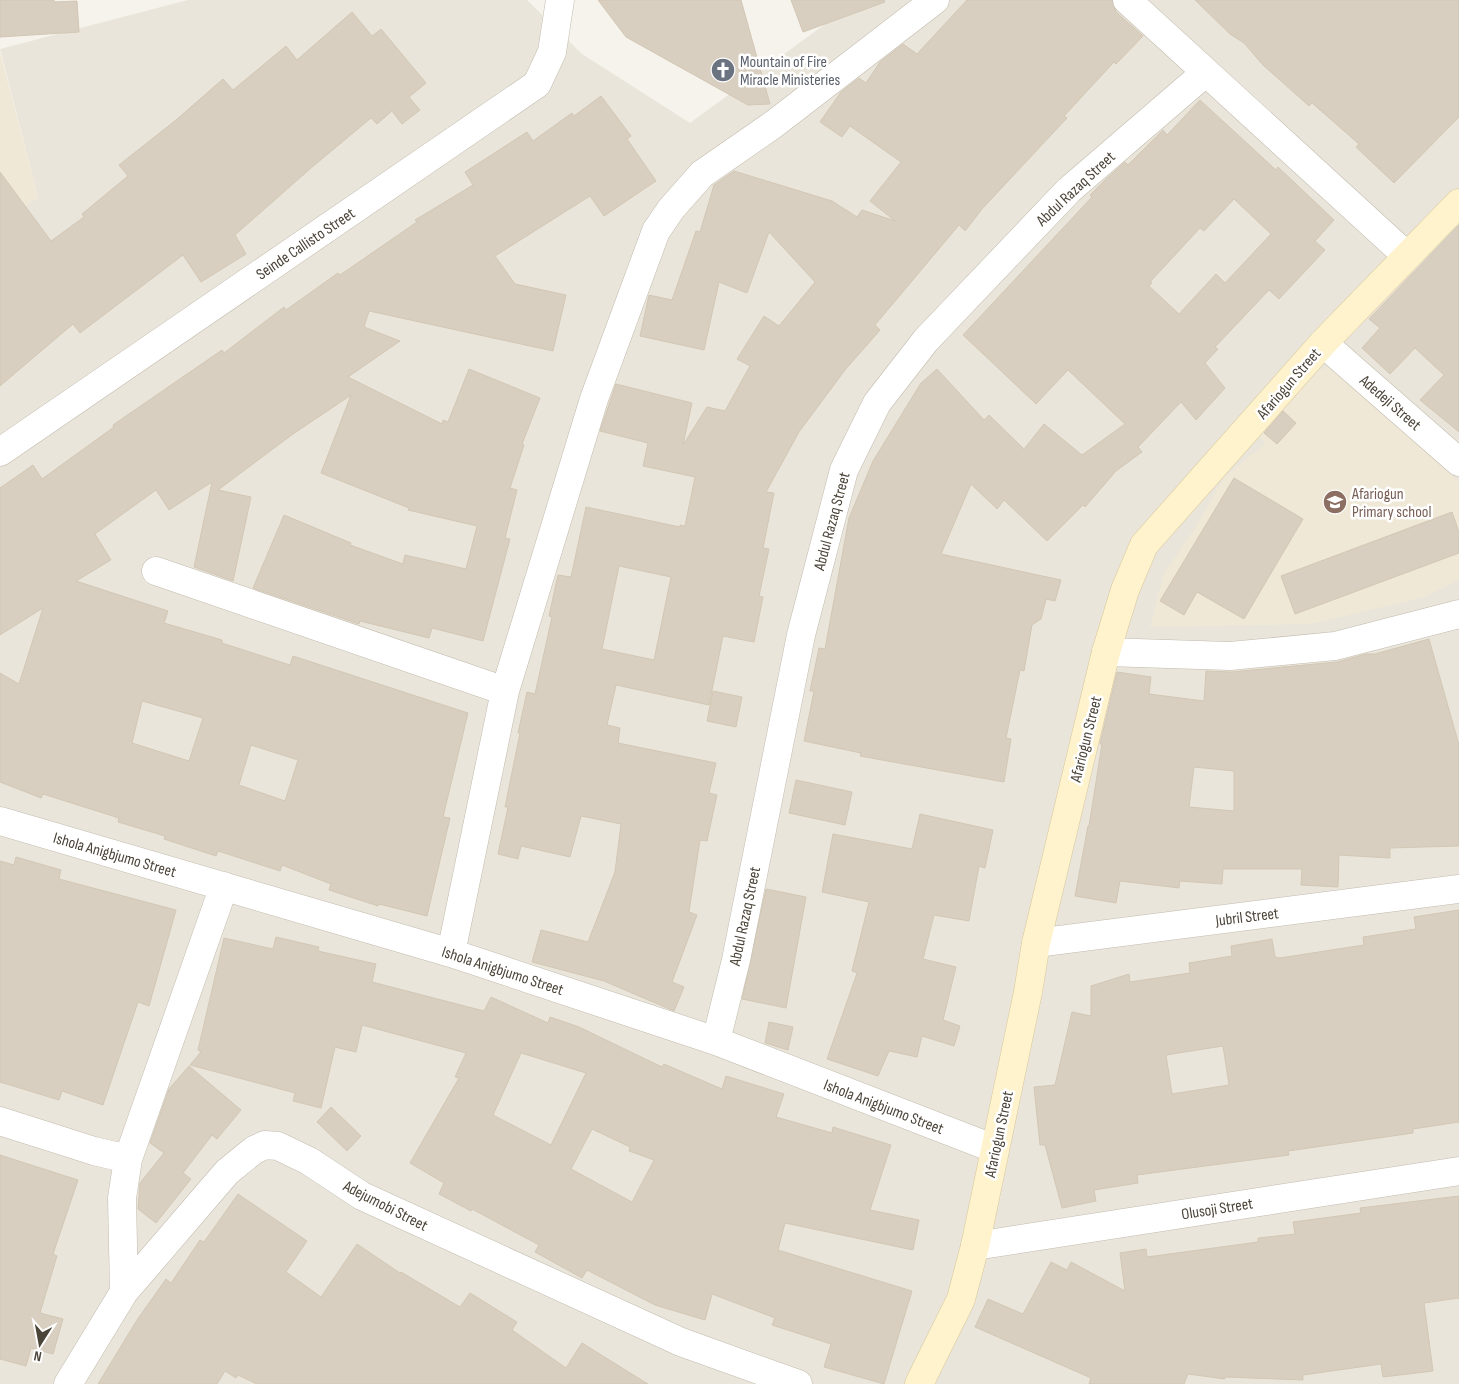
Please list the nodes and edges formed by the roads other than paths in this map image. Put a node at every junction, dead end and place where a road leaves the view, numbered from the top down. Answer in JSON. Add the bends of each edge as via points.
{"nodes":[{"id":1,"x":560,"y":0,"type":"edge"},
{"id":2,"x":935,"y":0,"type":"edge"},
{"id":3,"x":1127,"y":0,"type":"edge"},
{"id":4,"x":1205,"y":73,"type":"junction"},
{"id":5,"x":1459,"y":203,"type":"edge"},
{"id":6,"x":1407,"y":256,"type":"junction"},
{"id":7,"x":1323,"y":343,"type":"junction"},
{"id":8,"x":0,"y":452,"type":"edge"},
{"id":9,"x":1459,"y":462,"type":"edge"},
{"id":10,"x":156,"y":571,"type":"dead end"},
{"id":11,"x":1459,"y":614,"type":"edge"},
{"id":12,"x":1106,"y":652,"type":"junction"},
{"id":13,"x":505,"y":691,"type":"junction"},
{"id":14,"x":0,"y":821,"type":"edge"},
{"id":15,"x":224,"y":886,"type":"junction"},
{"id":16,"x":1459,"y":889,"type":"edge"},
{"id":17,"x":1036,"y":942,"type":"junction"},
{"id":18,"x":451,"y":953,"type":"junction"},
{"id":19,"x":716,"y":1041,"type":"junction"},
{"id":20,"x":0,"y":1121,"type":"edge"},
{"id":21,"x":996,"y":1149,"type":"junction"},
{"id":22,"x":128,"y":1159,"type":"junction"},
{"id":23,"x":1459,"y":1171,"type":"edge"},
{"id":24,"x":975,"y":1246,"type":"junction"},
{"id":25,"x":124,"y":1292,"type":"junction"},
{"id":26,"x":68,"y":1384,"type":"edge"},
{"id":27,"x":798,"y":1384,"type":"edge"},
{"id":28,"x":920,"y":1384,"type":"edge"}],
"edges":[{"from":1,"to":8,"type":"street","name":"Seinde Callisto Street","via":[[552,52],[537,84]]},
{"from":2,"to":13,"type":"street","via":[[774,124],[702,174],[670,209],[656,231],[594,399]]},
{"from":3,"to":4,"type":"street"},
{"from":4,"to":6,"type":"street"},
{"from":4,"to":19,"type":"street","name":"Abdul Razaq Street","via":[[1069,190],[926,340],[877,403],[844,470],[801,634],[736,960]]},
{"from":5,"to":6,"type":"street","name":"Afariogun Street"},
{"from":6,"to":7,"type":"street","name":"Afariogun Street"},
{"from":7,"to":9,"type":"street","name":"Adedeji Street"},
{"from":7,"to":12,"type":"street","name":"Afariogun Street","via":[[1144,546],[1125,590]]},
{"from":10,"to":13,"type":"street"},
{"from":11,"to":12,"type":"street","via":[[1335,646],[1230,656]]},
{"from":12,"to":17,"type":"street","name":"Afariogun Street"},
{"from":13,"to":18,"type":"street"},
{"from":14,"to":15,"type":"street","name":"Ishola Anigbjumo Street"},
{"from":15,"to":18,"type":"street","name":"Ishola Anigbjumo Street"},
{"from":15,"to":22,"type":"street"},
{"from":16,"to":17,"type":"street","name":"Jubril Street"},
{"from":17,"to":21,"type":"street","name":"Afariogun Street"},
{"from":18,"to":19,"type":"street","name":"Ishola Anigbjumo Street"},
{"from":19,"to":21,"type":"street","name":"Ishola Anigbjumo Street"},
{"from":20,"to":22,"type":"street"},
{"from":21,"to":24,"type":"street","name":"Afariogun Street"},
{"from":22,"to":25,"type":"street","via":[[122,1198]]},
{"from":23,"to":24,"type":"street","name":"Olusoji Street"},
{"from":24,"to":28,"type":"street","name":"Afariogun Street","via":[[961,1299]]},
{"from":25,"to":26,"type":"street","name":"Adejumobi Street"},
{"from":25,"to":27,"type":"street","name":"Adejumobi Street","via":[[227,1172],[254,1150],[265,1145],[278,1146],[309,1161],[362,1196],[681,1342]]}]}
